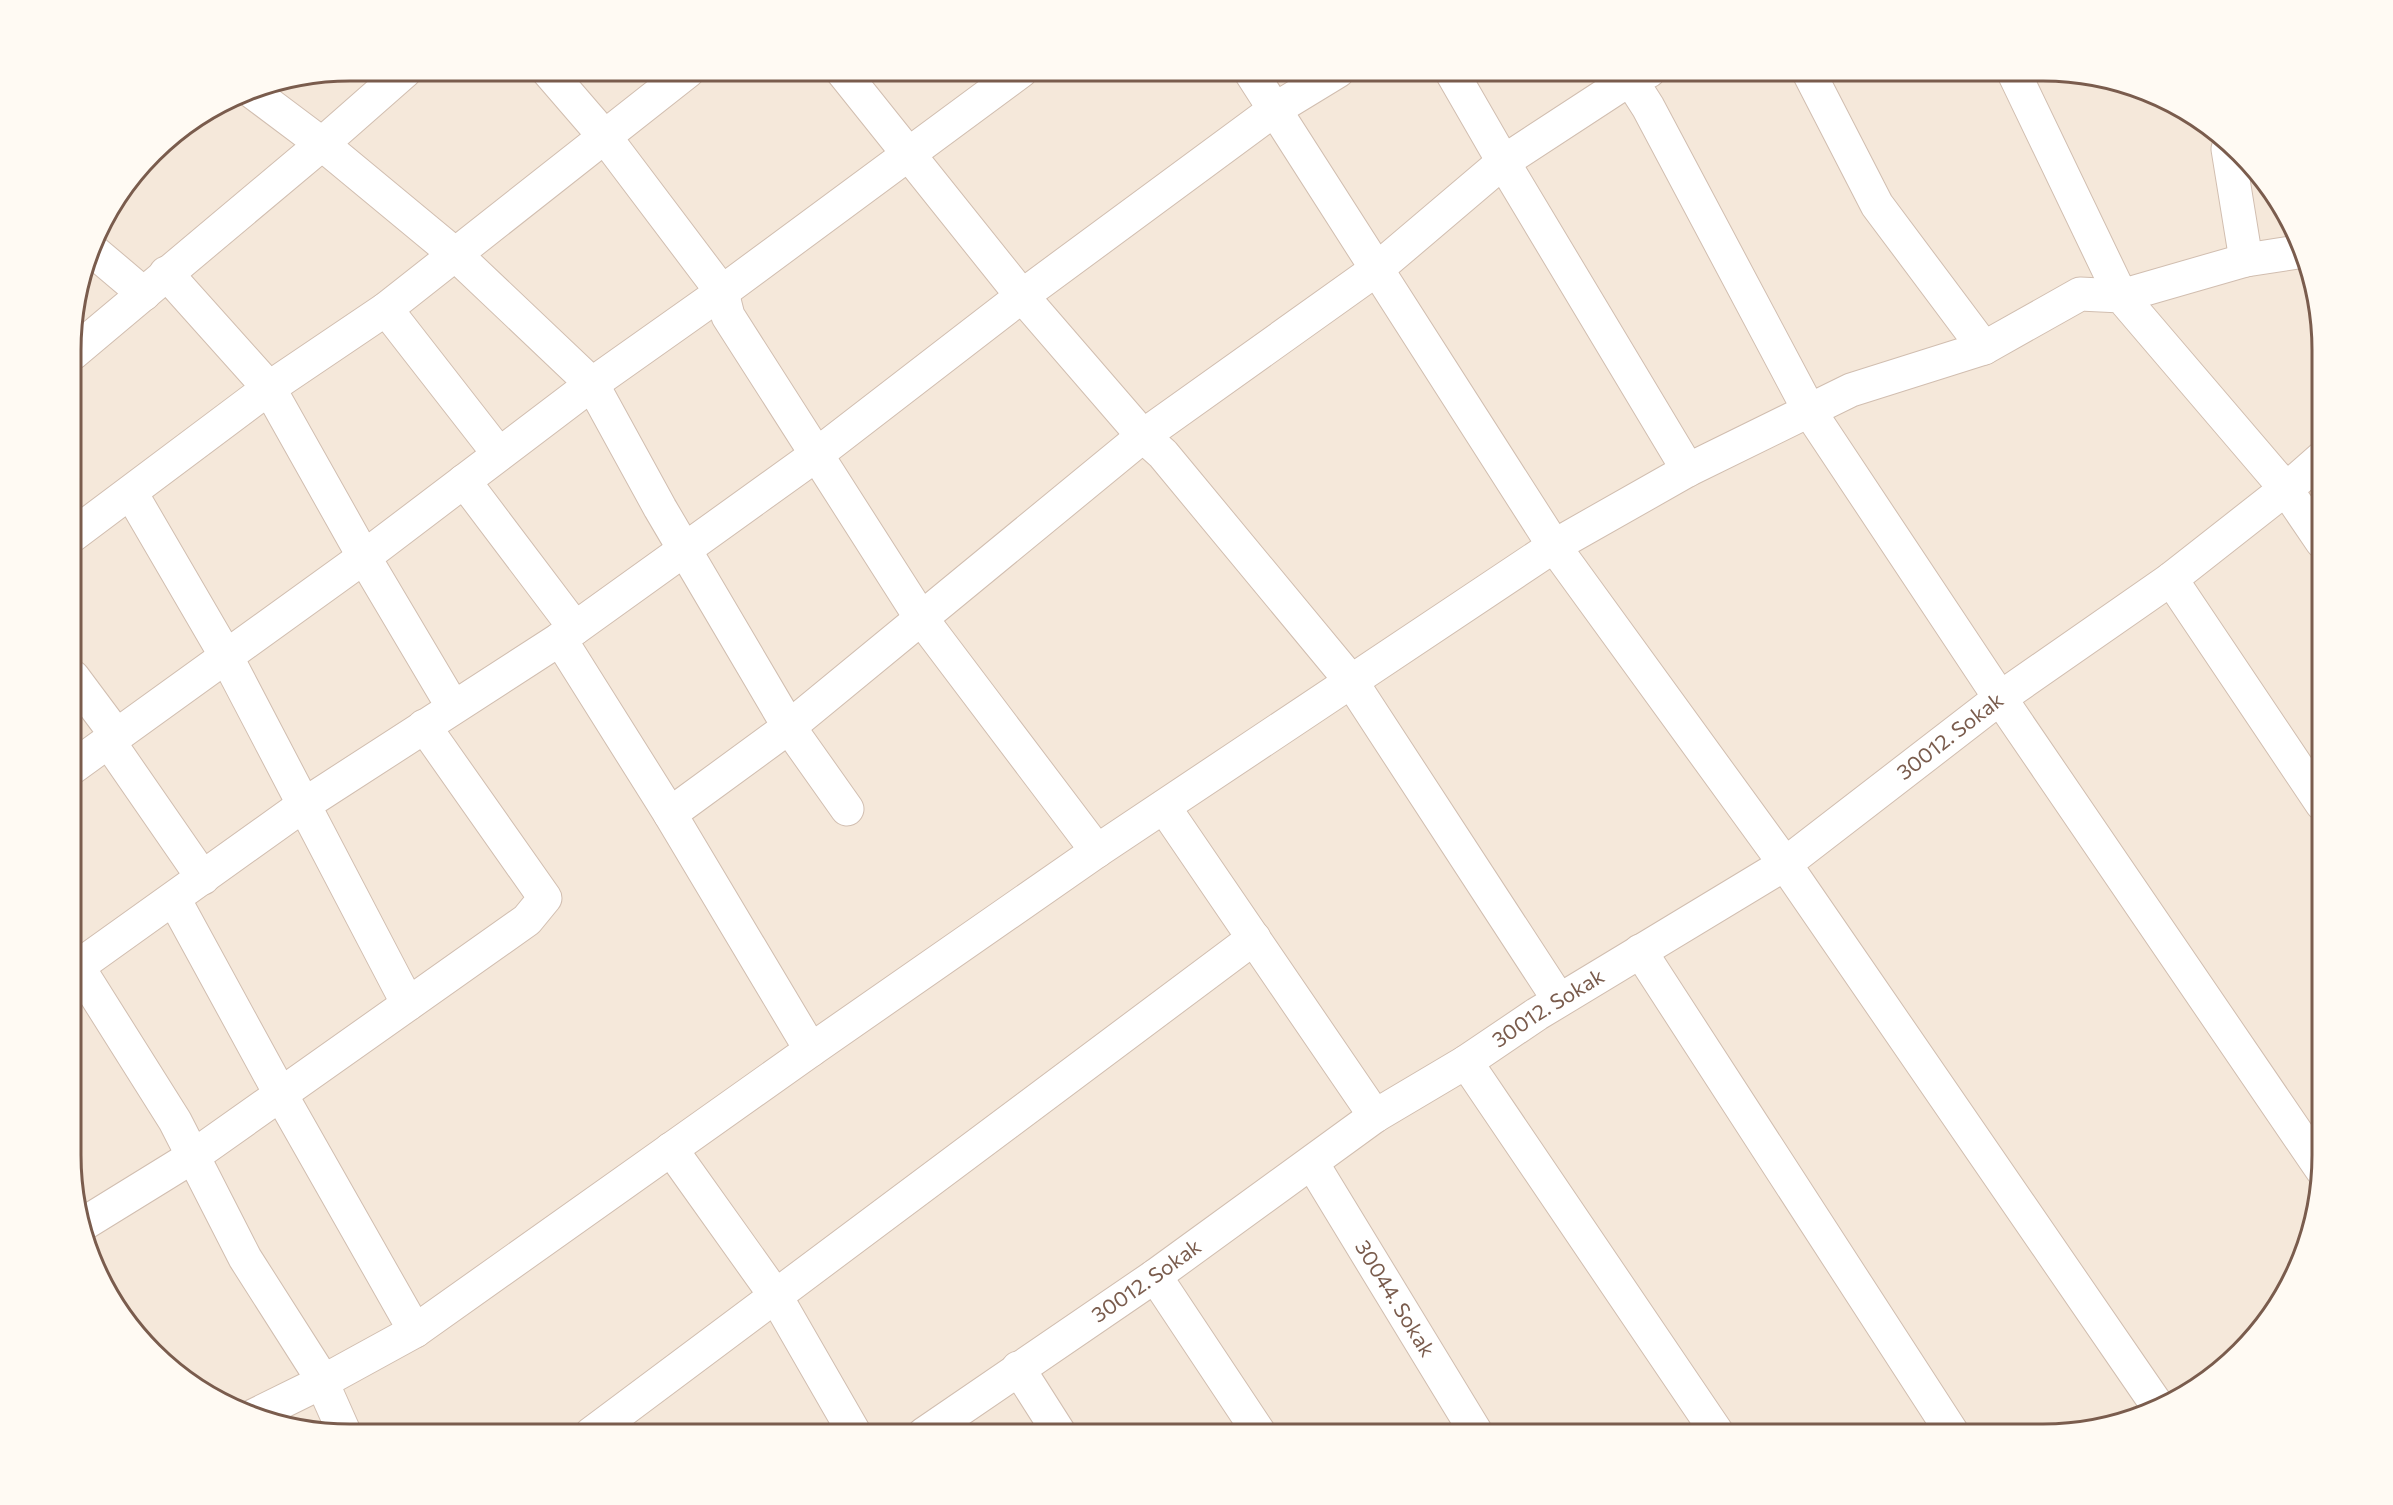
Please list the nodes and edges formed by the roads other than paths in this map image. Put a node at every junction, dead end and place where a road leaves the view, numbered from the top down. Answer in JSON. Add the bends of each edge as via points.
{"nodes":[{"id":1,"x":393,"y":81,"type":"edge"},
{"id":2,"x":557,"y":81,"type":"edge"},
{"id":3,"x":674,"y":81,"type":"edge"},
{"id":4,"x":851,"y":81,"type":"edge"},
{"id":5,"x":1006,"y":81,"type":"edge"},
{"id":6,"x":1257,"y":81,"type":"edge"},
{"id":7,"x":1320,"y":81,"type":"edge"},
{"id":8,"x":1457,"y":81,"type":"edge"},
{"id":9,"x":1623,"y":81,"type":"edge"},
{"id":10,"x":1638,"y":81,"type":"edge"},
{"id":11,"x":1814,"y":81,"type":"edge"},
{"id":12,"x":2018,"y":81,"type":"edge"},
{"id":13,"x":259,"y":97,"type":"edge"},
{"id":14,"x":1274,"y":110,"type":"junction"},
{"id":15,"x":605,"y":137,"type":"junction"},
{"id":16,"x":322,"y":144,"type":"junction"},
{"id":17,"x":908,"y":152,"type":"junction"},
{"id":18,"x":2229,"y":156,"type":"edge"},
{"id":19,"x":1503,"y":162,"type":"junction"},
{"id":20,"x":2294,"y":253,"type":"edge"},
{"id":21,"x":99,"y":254,"type":"edge"},
{"id":22,"x":456,"y":255,"type":"junction"},
{"id":23,"x":2246,"y":260,"type":"junction"},
{"id":24,"x":1377,"y":269,"type":"junction"},
{"id":25,"x":155,"y":284,"type":"junction"},
{"id":26,"x":722,"y":292,"type":"junction"},
{"id":27,"x":1022,"y":296,"type":"junction"},
{"id":28,"x":2121,"y":296,"type":"junction"},
{"id":29,"x":386,"y":309,"type":"junction"},
{"id":30,"x":81,"y":345,"type":"edge"},
{"id":31,"x":1984,"y":348,"type":"junction"},
{"id":32,"x":592,"y":384,"type":"junction"},
{"id":33,"x":269,"y":388,"type":"junction"},
{"id":34,"x":1810,"y":412,"type":"junction"},
{"id":35,"x":1143,"y":436,"type":"junction"},
{"id":36,"x":499,"y":454,"type":"junction"},
{"id":37,"x":816,"y":454,"type":"junction"},
{"id":38,"x":2312,"y":467,"type":"edge"},
{"id":39,"x":1688,"y":470,"type":"junction"},
{"id":40,"x":464,"y":482,"type":"junction"},
{"id":41,"x":2286,"y":489,"type":"junction"},
{"id":42,"x":131,"y":493,"type":"junction"},
{"id":43,"x":2312,"y":527,"type":"edge"},
{"id":44,"x":81,"y":529,"type":"edge"},
{"id":45,"x":1554,"y":546,"type":"junction"},
{"id":46,"x":685,"y":548,"type":"junction"},
{"id":47,"x":364,"y":557,"type":"junction"},
{"id":48,"x":2170,"y":579,"type":"junction"},
{"id":49,"x":921,"y":618,"type":"junction"},
{"id":50,"x":568,"y":634,"type":"junction"},
{"id":51,"x":226,"y":656,"type":"junction"},
{"id":52,"x":1351,"y":681,"type":"junction"},
{"id":53,"x":81,"y":689,"type":"edge"},
{"id":54,"x":2000,"y":698,"type":"junction"},
{"id":55,"x":453,"y":707,"type":"junction"},
{"id":56,"x":424,"y":726,"type":"junction"},
{"id":57,"x":789,"y":727,"type":"junction"},
{"id":58,"x":113,"y":739,"type":"junction"},
{"id":59,"x":81,"y":761,"type":"edge"},
{"id":60,"x":2312,"y":789,"type":"edge"},
{"id":61,"x":305,"y":804,"type":"junction"},
{"id":62,"x":1164,"y":807,"type":"junction"},
{"id":63,"x":847,"y":809,"type":"dead end"},
{"id":64,"x":670,"y":814,"type":"junction"},
{"id":65,"x":1097,"y":851,"type":"junction"},
{"id":66,"x":1785,"y":864,"type":"junction"},
{"id":67,"x":203,"y":878,"type":"junction"},
{"id":68,"x":174,"y":899,"type":"junction"},
{"id":69,"x":1254,"y":938,"type":"junction"},
{"id":70,"x":1640,"y":951,"type":"junction"},
{"id":71,"x":81,"y":961,"type":"edge"},
{"id":72,"x":81,"y":974,"type":"edge"},
{"id":73,"x":1559,"y":1000,"type":"junction"},
{"id":74,"x":408,"y":1004,"type":"junction"},
{"id":75,"x":811,"y":1050,"type":"junction"},
{"id":76,"x":1466,"y":1062,"type":"junction"},
{"id":77,"x":281,"y":1095,"type":"junction"},
{"id":78,"x":1375,"y":1116,"type":"junction"},
{"id":79,"x":671,"y":1149,"type":"junction"},
{"id":80,"x":2312,"y":1155,"type":"edge"},
{"id":81,"x":192,"y":1157,"type":"junction"},
{"id":82,"x":1312,"y":1164,"type":"junction"},
{"id":83,"x":89,"y":1220,"type":"edge"},
{"id":84,"x":1155,"y":1275,"type":"junction"},
{"id":85,"x":775,"y":1295,"type":"junction"},
{"id":86,"x":415,"y":1331,"type":"junction"},
{"id":87,"x":1018,"y":1368,"type":"junction"},
{"id":88,"x":322,"y":1382,"type":"junction"},
{"id":89,"x":2154,"y":1400,"type":"edge"},
{"id":90,"x":264,"y":1410,"type":"edge"},
{"id":91,"x":340,"y":1423,"type":"edge"},
{"id":92,"x":604,"y":1424,"type":"edge"},
{"id":93,"x":849,"y":1424,"type":"edge"},
{"id":94,"x":938,"y":1424,"type":"edge"},
{"id":95,"x":1054,"y":1424,"type":"edge"},
{"id":96,"x":1253,"y":1424,"type":"edge"},
{"id":97,"x":1471,"y":1424,"type":"edge"},
{"id":98,"x":1711,"y":1424,"type":"edge"},
{"id":99,"x":1947,"y":1424,"type":"edge"}],
"edges":[{"from":1,"to":16,"type":"street"},
{"from":2,"to":15,"type":"street"},
{"from":3,"to":15,"type":"street"},
{"from":4,"to":17,"type":"street"},
{"from":5,"to":17,"type":"street"},
{"from":6,"to":14,"type":"street"},
{"from":7,"to":14,"type":"street"},
{"from":8,"to":19,"type":"street"},
{"from":9,"to":19,"type":"street"},
{"from":10,"to":34,"type":"street","via":[[1648,107]]},
{"from":11,"to":31,"type":"street","via":[[1877,205]]},
{"from":12,"to":28,"type":"street"},
{"from":13,"to":16,"type":"street"},
{"from":14,"to":24,"type":"street"},
{"from":14,"to":27,"type":"street"},
{"from":15,"to":22,"type":"street"},
{"from":15,"to":26,"type":"street"},
{"from":16,"to":22,"type":"street"},
{"from":16,"to":25,"type":"street"},
{"from":17,"to":26,"type":"street"},
{"from":17,"to":27,"type":"street"},
{"from":18,"to":23,"type":"street"},
{"from":19,"to":24,"type":"street"},
{"from":19,"to":39,"type":"street"},
{"from":20,"to":23,"type":"street"},
{"from":21,"to":25,"type":"street"},
{"from":22,"to":29,"type":"street"},
{"from":22,"to":32,"type":"street"},
{"from":23,"to":28,"type":"street"},
{"from":24,"to":35,"type":"street"},
{"from":24,"to":45,"type":"street"},
{"from":25,"to":30,"type":"street"},
{"from":25,"to":33,"type":"street"},
{"from":26,"to":32,"type":"street"},
{"from":26,"to":37,"type":"street","via":[[728,316]]},
{"from":27,"to":35,"type":"street"},
{"from":27,"to":37,"type":"street"},
{"from":28,"to":31,"type":"street","via":[[2080,294]]},
{"from":28,"to":41,"type":"street"},
{"from":29,"to":33,"type":"street"},
{"from":29,"to":36,"type":"street"},
{"from":31,"to":34,"type":"street","via":[[1851,390]]},
{"from":32,"to":36,"type":"street"},
{"from":32,"to":46,"type":"street"},
{"from":33,"to":42,"type":"street"},
{"from":33,"to":47,"type":"street"},
{"from":34,"to":39,"type":"street"},
{"from":34,"to":54,"type":"street"},
{"from":35,"to":49,"type":"street"},
{"from":35,"to":52,"type":"street","via":[[1163,454]]},
{"from":36,"to":40,"type":"street"},
{"from":37,"to":46,"type":"street"},
{"from":37,"to":49,"type":"street"},
{"from":38,"to":41,"type":"street","name":"30012. Sokak"},
{"from":39,"to":45,"type":"street"},
{"from":40,"to":47,"type":"street"},
{"from":40,"to":50,"type":"street"},
{"from":41,"to":43,"type":"street"},
{"from":41,"to":48,"type":"street","name":"30012. Sokak"},
{"from":42,"to":44,"type":"street"},
{"from":42,"to":51,"type":"street"},
{"from":45,"to":52,"type":"street"},
{"from":45,"to":66,"type":"street"},
{"from":46,"to":50,"type":"street"},
{"from":46,"to":57,"type":"street"},
{"from":47,"to":51,"type":"street"},
{"from":47,"to":55,"type":"street"},
{"from":48,"to":54,"type":"street","name":"30012. Sokak"},
{"from":48,"to":60,"type":"street"},
{"from":49,"to":57,"type":"street"},
{"from":49,"to":65,"type":"street"},
{"from":50,"to":55,"type":"street"},
{"from":50,"to":64,"type":"street"},
{"from":51,"to":58,"type":"street"},
{"from":51,"to":61,"type":"street"},
{"from":52,"to":62,"type":"street"},
{"from":52,"to":73,"type":"street"},
{"from":53,"to":58,"type":"street"},
{"from":54,"to":66,"type":"street","name":"30012. Sokak"},
{"from":54,"to":80,"type":"street"},
{"from":55,"to":56,"type":"street"},
{"from":56,"to":61,"type":"street"},
{"from":56,"to":74,"type":"street","via":[[545,898],[527,920]]},
{"from":57,"to":63,"type":"street"},
{"from":57,"to":64,"type":"street"},
{"from":58,"to":59,"type":"street"},
{"from":58,"to":67,"type":"street"},
{"from":61,"to":67,"type":"street"},
{"from":61,"to":74,"type":"street"},
{"from":62,"to":65,"type":"street"},
{"from":62,"to":69,"type":"street"},
{"from":64,"to":75,"type":"street"},
{"from":65,"to":75,"type":"street"},
{"from":66,"to":70,"type":"street","name":"30012. Sokak"},
{"from":66,"to":89,"type":"street"},
{"from":67,"to":68,"type":"street"},
{"from":68,"to":71,"type":"street"},
{"from":68,"to":77,"type":"street"},
{"from":69,"to":78,"type":"street"},
{"from":69,"to":85,"type":"street"},
{"from":70,"to":73,"type":"street","name":"30012. Sokak"},
{"from":70,"to":99,"type":"street"},
{"from":72,"to":81,"type":"street","via":[[175,1121]]},
{"from":73,"to":76,"type":"street","name":"30012. Sokak"},
{"from":74,"to":77,"type":"street"},
{"from":75,"to":79,"type":"street"},
{"from":76,"to":78,"type":"street","name":"30012. Sokak"},
{"from":76,"to":98,"type":"street"},
{"from":77,"to":81,"type":"street"},
{"from":77,"to":86,"type":"street"},
{"from":78,"to":82,"type":"street","name":"30012. Sokak"},
{"from":79,"to":85,"type":"street"},
{"from":79,"to":86,"type":"street"},
{"from":81,"to":83,"type":"street"},
{"from":81,"to":88,"type":"street","via":[[245,1258]]},
{"from":82,"to":84,"type":"street","name":"30012. Sokak"},
{"from":82,"to":97,"type":"street","name":"30044. Sokak"},
{"from":84,"to":87,"type":"street","name":"30012. Sokak"},
{"from":84,"to":96,"type":"street"},
{"from":85,"to":92,"type":"street"},
{"from":85,"to":93,"type":"street"},
{"from":86,"to":88,"type":"street"},
{"from":87,"to":94,"type":"street","name":"30012. Sokak"},
{"from":87,"to":95,"type":"street"},
{"from":88,"to":90,"type":"street"},
{"from":88,"to":91,"type":"street"}]}
